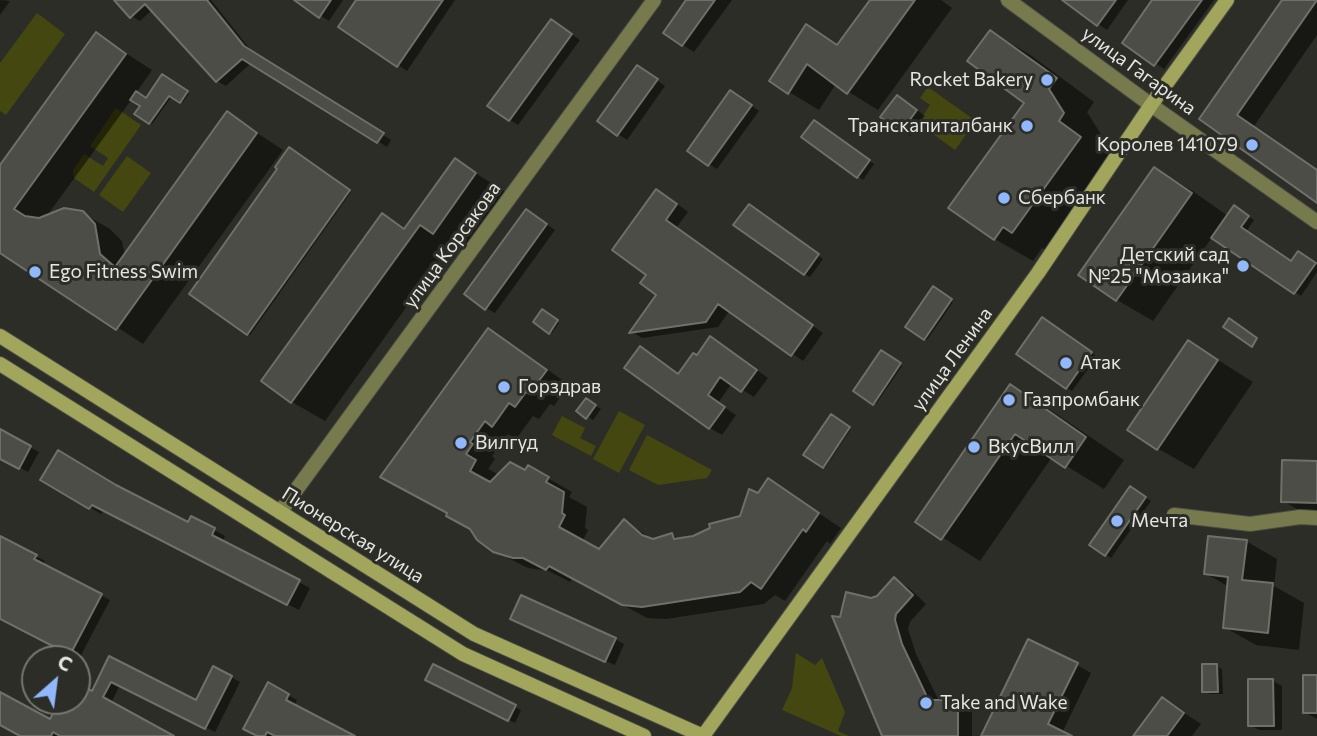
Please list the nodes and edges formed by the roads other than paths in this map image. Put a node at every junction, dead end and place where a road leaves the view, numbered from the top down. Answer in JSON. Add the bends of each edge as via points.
{"nodes":[{"id":1,"x":654,"y":0,"type":"edge"},
{"id":2,"x":1008,"y":0,"type":"edge"},
{"id":3,"x":1227,"y":0,"type":"edge"},
{"id":4,"x":1151,"y":105,"type":"junction"},
{"id":5,"x":1317,"y":222,"type":"edge"},
{"id":6,"x":0,"y":335,"type":"edge"},
{"id":7,"x":0,"y":364,"type":"edge"},
{"id":8,"x":281,"y":512,"type":"junction"},
{"id":9,"x":1174,"y":515,"type":"dead end"},
{"id":10,"x":1317,"y":518,"type":"edge"},
{"id":11,"x":644,"y":736,"type":"edge"},
{"id":12,"x":703,"y":736,"type":"edge"}],
"edges":[{"from":1,"to":8,"type":"street","name":"улица Корсакова"},
{"from":2,"to":4,"type":"street","name":"улица Гагарина"},
{"from":3,"to":4,"type":"main road","name":"улица Ленина"},
{"from":4,"to":5,"type":"street","name":"улица Гагарина"},
{"from":4,"to":12,"type":"main road","name":"улица Ленина","via":[[1038,273]]},
{"from":6,"to":8,"type":"main road","name":"Пионерская улица"},
{"from":7,"to":11,"type":"main road","via":[[463,654]]},
{"from":8,"to":12,"type":"main road","name":"Пионерская улица","via":[[474,634]]},
{"from":9,"to":10,"type":"street","via":[[1250,524]]}]}
